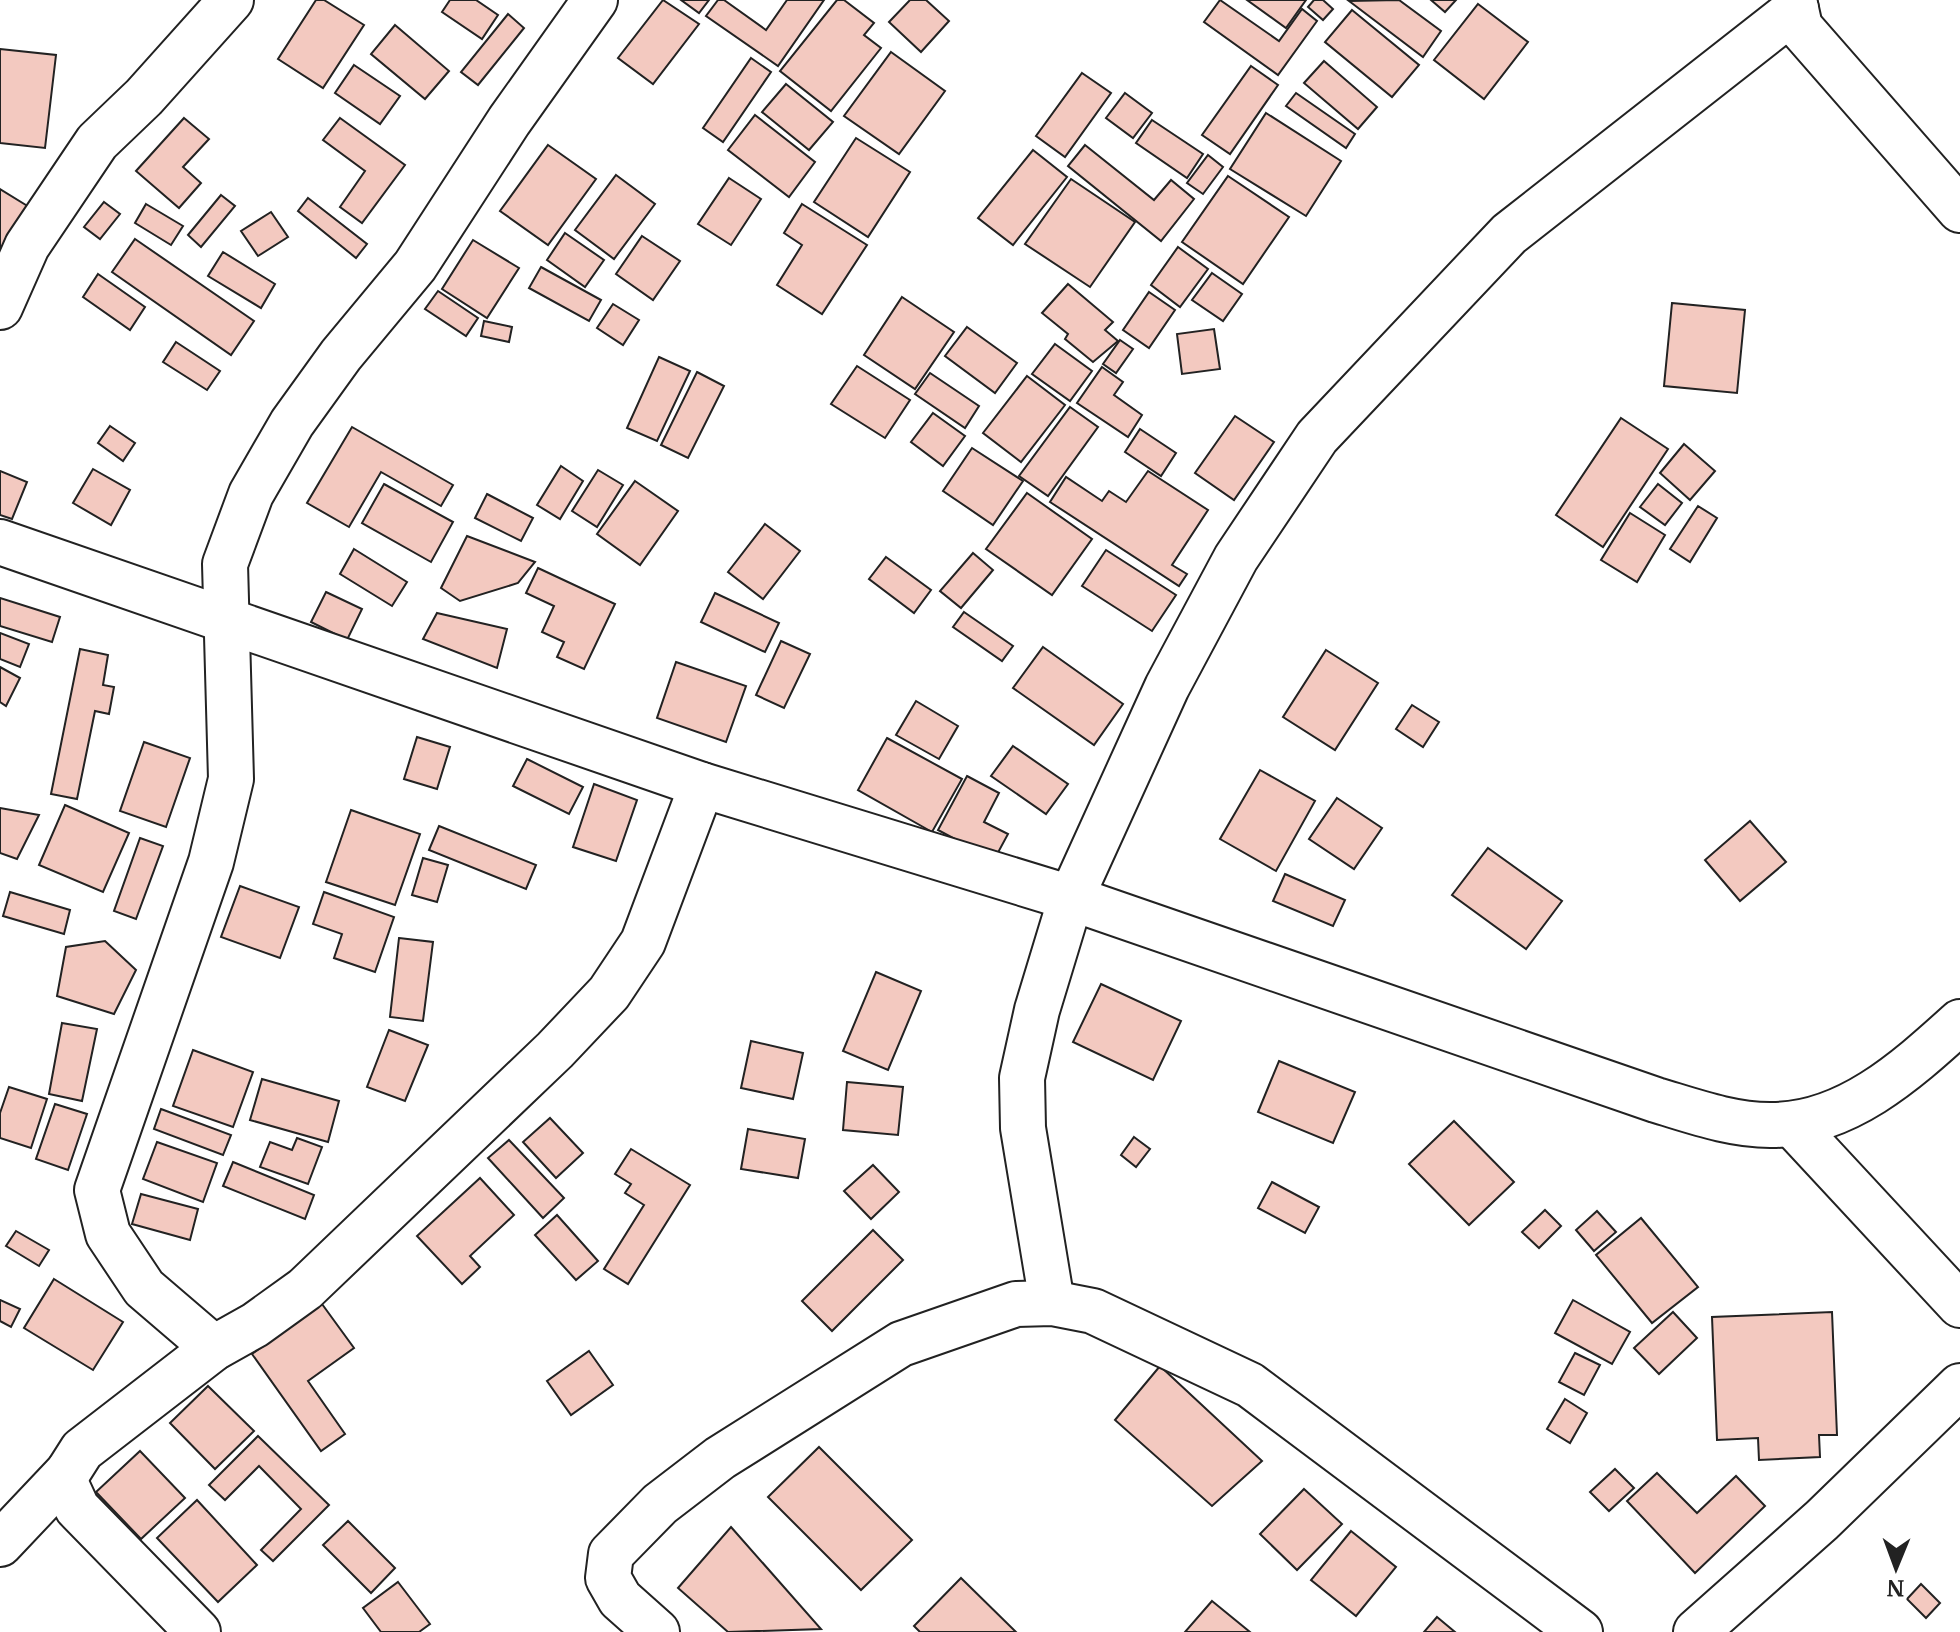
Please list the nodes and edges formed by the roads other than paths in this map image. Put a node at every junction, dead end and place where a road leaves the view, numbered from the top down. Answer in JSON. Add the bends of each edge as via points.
{"nodes":[{"id":1,"x":231,"y":0,"type":"edge"},
{"id":2,"x":595,"y":0,"type":"edge"},
{"id":3,"x":1795,"y":4,"type":"edge"},
{"id":4,"x":1960,"y":210,"type":"edge"},
{"id":5,"x":0,"y":307,"type":"edge"},
{"id":6,"x":0,"y":542,"type":"edge"},
{"id":7,"x":226,"y":619,"type":"junction"},
{"id":8,"x":702,"y":785,"type":"junction"},
{"id":9,"x":1071,"y":898,"type":"junction"},
{"id":10,"x":1960,"y":1022,"type":"edge"},
{"id":11,"x":1792,"y":1124,"type":"junction"},
{"id":12,"x":1052,"y":1303,"type":"junction"},
{"id":13,"x":1960,"y":1305,"type":"edge"},
{"id":14,"x":214,"y":1348,"type":"junction"},
{"id":15,"x":1960,"y":1386,"type":"edge"},
{"id":16,"x":68,"y":1472,"type":"junction"},
{"id":17,"x":0,"y":1544,"type":"edge"},
{"id":18,"x":198,"y":1632,"type":"edge"},
{"id":19,"x":657,"y":1632,"type":"edge"},
{"id":20,"x":1580,"y":1632,"type":"edge"},
{"id":21,"x":1696,"y":1632,"type":"edge"}],
"edges":[{"from":1,"to":5,"type":"street","via":[[97,142],[27,246]]},
{"from":2,"to":7,"type":"street","via":[[415,266],[292,423],[251,494],[225,564]]},
{"from":3,"to":4,"type":"street","via":[[1800,27]]},
{"from":3,"to":9,"type":"street","via":[[1509,234],[1317,437],[1236,558],[1180,661]]},
{"from":6,"to":7,"type":"street"},
{"from":7,"to":8,"type":"street"},
{"from":7,"to":14,"type":"street","via":[[231,779],[211,862],[97,1190],[108,1234],[144,1288]]},
{"from":8,"to":9,"type":"street"},
{"from":8,"to":14,"type":"street","via":[[643,942],[609,993],[305,1289]]},
{"from":9,"to":11,"type":"street","via":[[1656,1100],[1723,1120]]},
{"from":9,"to":12,"type":"street","via":[[1022,1078],[1023,1128]]},
{"from":10,"to":11,"type":"street","via":[[1876,1091]]},
{"from":11,"to":13,"type":"street"},
{"from":12,"to":19,"type":"street","via":[[1016,1304],[901,1344],[720,1458],[660,1504],[611,1554],[608,1578],[620,1599]]},
{"from":12,"to":20,"type":"street","via":[[1093,1311],[1250,1385]]},
{"from":14,"to":16,"type":"street","via":[[82,1450]]},
{"from":15,"to":21,"type":"street"},
{"from":16,"to":17,"type":"street"},
{"from":16,"to":18,"type":"street","via":[[65,1482],[77,1508]]}]}
